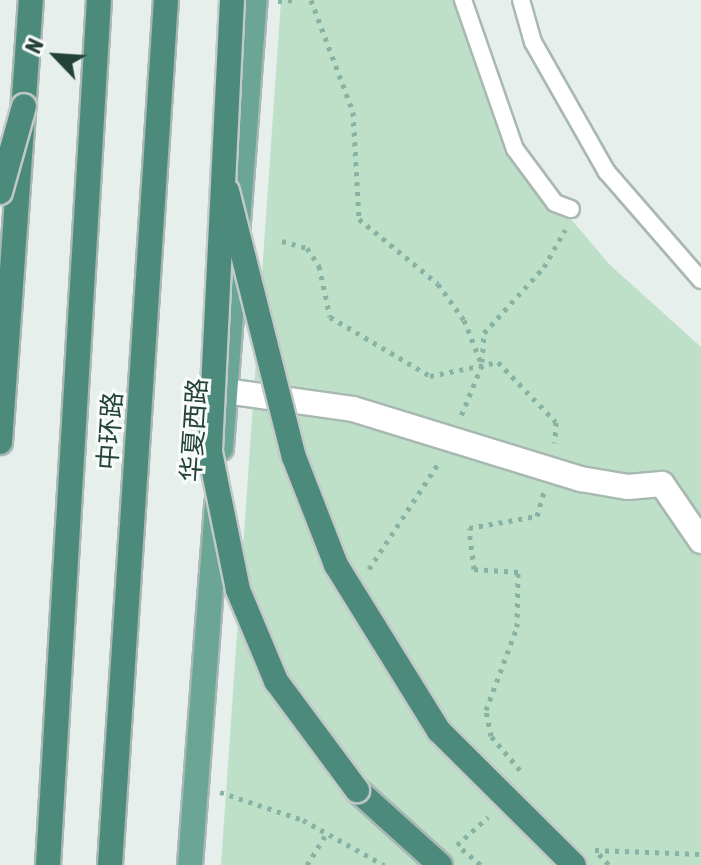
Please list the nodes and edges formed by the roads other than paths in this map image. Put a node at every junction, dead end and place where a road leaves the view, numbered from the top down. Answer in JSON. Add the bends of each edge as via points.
{"nodes":[{"id":1,"x":22,"y":0,"type":"edge"},
{"id":2,"x":31,"y":0,"type":"edge"},
{"id":3,"x":99,"y":0,"type":"edge"},
{"id":4,"x":166,"y":0,"type":"edge"},
{"id":5,"x":232,"y":0,"type":"edge"},
{"id":6,"x":255,"y":0,"type":"edge"},
{"id":7,"x":463,"y":0,"type":"edge"},
{"id":8,"x":521,"y":0,"type":"edge"},
{"id":9,"x":24,"y":106,"type":"junction"},
{"id":10,"x":221,"y":161,"type":"junction"},
{"id":11,"x":0,"y":192,"type":"edge"},
{"id":12,"x":571,"y":209,"type":"road end"},
{"id":13,"x":701,"y":280,"type":"edge"},
{"id":14,"x":0,"y":352,"type":"edge"},
{"id":15,"x":226,"y":391,"type":"junction"},
{"id":16,"x":0,"y":442,"type":"edge"},
{"id":17,"x":701,"y":541,"type":"edge"},
{"id":18,"x":445,"y":860,"type":"edge"},
{"id":19,"x":48,"y":865,"type":"edge"},
{"id":20,"x":110,"y":865,"type":"edge"},
{"id":21,"x":190,"y":865,"type":"edge"},
{"id":22,"x":574,"y":865,"type":"edge"}],
"edges":[{"from":1,"to":14,"type":"main road"},
{"from":2,"to":9,"type":"highway"},
{"from":3,"to":19,"type":"highway","name":"中环路"},
{"from":4,"to":20,"type":"highway","name":"中环路"},
{"from":5,"to":10,"type":"highway","bridge":true},
{"from":6,"to":15,"type":"main road","name":"华夏西路"},
{"from":7,"to":12,"type":"lane","via":[[515,149],[555,203]]},
{"from":8,"to":13,"type":"lane","via":[[533,42],[607,172]]},
{"from":9,"to":11,"type":"highway","bridge":true},
{"from":9,"to":16,"type":"highway","bridge":true},
{"from":10,"to":18,"type":"highway","bridge":true,"via":[[210,452],[238,590],[284,692],[357,790]]},
{"from":10,"to":22,"type":"highway","bridge":true,"via":[[259,339],[336,565],[439,731]]},
{"from":15,"to":17,"type":"street","via":[[305,398],[549,472],[628,487],[662,484]]},
{"from":15,"to":21,"type":"main road","name":"华夏西路"}]}
